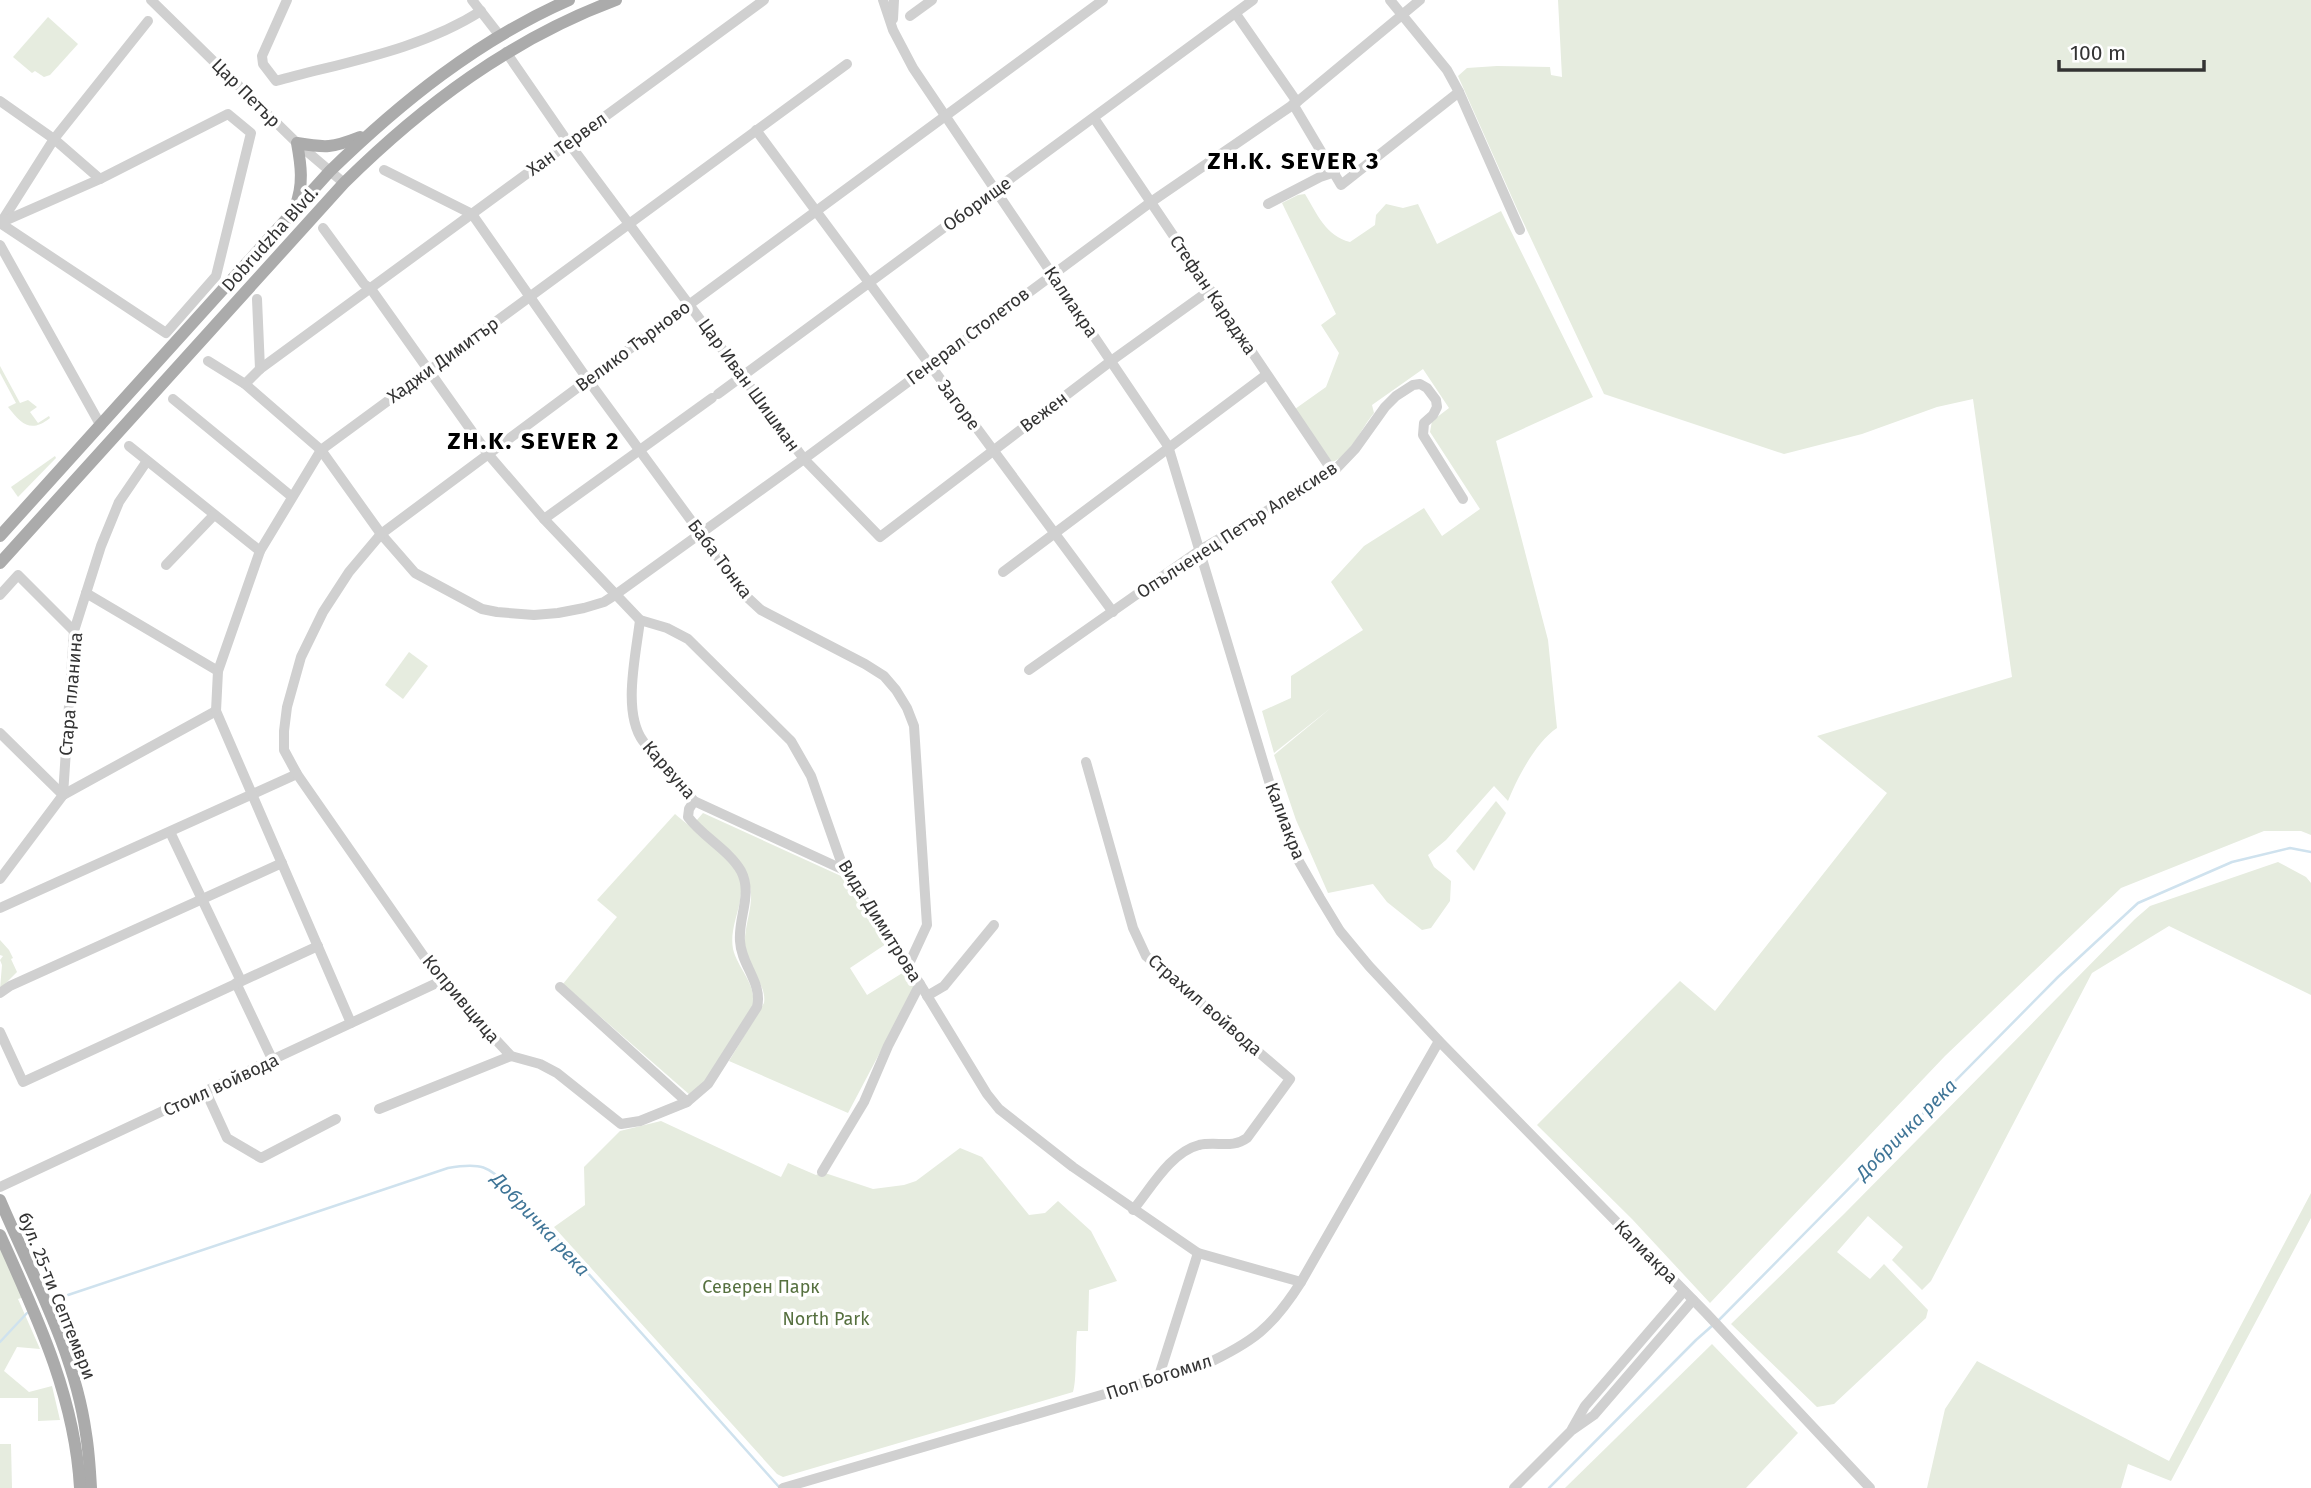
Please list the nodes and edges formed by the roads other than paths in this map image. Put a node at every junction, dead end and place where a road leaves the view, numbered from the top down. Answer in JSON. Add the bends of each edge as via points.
{"nodes":[{"id":1,"x":151,"y":0,"type":"edge"},
{"id":2,"x":288,"y":0,"type":"edge"},
{"id":3,"x":472,"y":0,"type":"edge"},
{"id":4,"x":569,"y":0,"type":"edge"},
{"id":5,"x":616,"y":0,"type":"edge"},
{"id":6,"x":764,"y":0,"type":"edge"},
{"id":7,"x":883,"y":0,"type":"edge"},
{"id":8,"x":894,"y":0,"type":"edge"},
{"id":9,"x":932,"y":0,"type":"edge"},
{"id":10,"x":1103,"y":0,"type":"edge"},
{"id":11,"x":1253,"y":0,"type":"edge"},
{"id":12,"x":1390,"y":0,"type":"edge"},
{"id":13,"x":1420,"y":0,"type":"edge"},
{"id":14,"x":481,"y":11,"type":"junction"},
{"id":15,"x":1236,"y":14,"type":"junction"},
{"id":16,"x":910,"y":16,"type":"dead end"},
{"id":17,"x":1402,"y":16,"type":"junction"},
{"id":18,"x":148,"y":21,"type":"dead end"},
{"id":19,"x":893,"y":30,"type":"junction"},
{"id":20,"x":500,"y":36,"type":"junction"},
{"id":21,"x":506,"y":52,"type":"junction"},
{"id":22,"x":847,"y":64,"type":"dead end"},
{"id":23,"x":1460,"y":92,"type":"junction"},
{"id":24,"x":0,"y":101,"type":"edge"},
{"id":25,"x":1295,"y":103,"type":"junction"},
{"id":26,"x":945,"y":116,"type":"junction"},
{"id":27,"x":1094,"y":118,"type":"junction"},
{"id":28,"x":756,"y":130,"type":"junction"},
{"id":29,"x":367,"y":135,"type":"junction"},
{"id":30,"x":54,"y":139,"type":"junction"},
{"id":31,"x":568,"y":142,"type":"junction"},
{"id":32,"x":297,"y":143,"type":"junction"},
{"id":33,"x":384,"y":170,"type":"dead end"},
{"id":34,"x":330,"y":171,"type":"junction"},
{"id":35,"x":1335,"y":172,"type":"junction"},
{"id":36,"x":100,"y":179,"type":"junction"},
{"id":37,"x":344,"y":183,"type":"junction"},
{"id":38,"x":995,"y":190,"type":"junction"},
{"id":39,"x":1151,"y":202,"type":"junction"},
{"id":40,"x":1268,"y":204,"type":"dead end"},
{"id":41,"x":816,"y":212,"type":"junction"},
{"id":42,"x":472,"y":214,"type":"junction"},
{"id":43,"x":292,"y":215,"type":"junction"},
{"id":44,"x":0,"y":223,"type":"edge"},
{"id":45,"x":628,"y":224,"type":"junction"},
{"id":46,"x":323,"y":228,"type":"dead end"},
{"id":47,"x":1520,"y":230,"type":"dead end"},
{"id":48,"x":0,"y":245,"type":"edge"},
{"id":49,"x":1052,"y":274,"type":"junction"},
{"id":50,"x":870,"y":283,"type":"junction"},
{"id":51,"x":370,"y":289,"type":"junction"},
{"id":52,"x":1210,"y":290,"type":"junction"},
{"id":53,"x":530,"y":296,"type":"junction"},
{"id":54,"x":257,"y":299,"type":"dead end"},
{"id":55,"x":690,"y":304,"type":"junction"},
{"id":56,"x":208,"y":360,"type":"dead end"},
{"id":57,"x":1111,"y":361,"type":"junction"},
{"id":58,"x":929,"y":365,"type":"junction"},
{"id":59,"x":260,"y":369,"type":"junction"},
{"id":60,"x":428,"y":370,"type":"junction"},
{"id":61,"x":1266,"y":375,"type":"junction"},
{"id":62,"x":743,"y":376,"type":"junction"},
{"id":63,"x":589,"y":380,"type":"junction"},
{"id":64,"x":245,"y":384,"type":"junction"},
{"id":65,"x":173,"y":399,"type":"dead end"},
{"id":66,"x":101,"y":426,"type":"junction"},
{"id":67,"x":129,"y":446,"type":"dead end"},
{"id":68,"x":1168,"y":446,"type":"junction"},
{"id":69,"x":321,"y":450,"type":"junction"},
{"id":70,"x":640,"y":450,"type":"junction"},
{"id":71,"x":993,"y":451,"type":"junction"},
{"id":72,"x":488,"y":454,"type":"junction"},
{"id":73,"x":804,"y":459,"type":"junction"},
{"id":74,"x":147,"y":461,"type":"junction"},
{"id":75,"x":1333,"y":472,"type":"junction"},
{"id":76,"x":291,"y":496,"type":"junction"},
{"id":77,"x":1463,"y":499,"type":"dead end"},
{"id":78,"x":214,"y":515,"type":"junction"},
{"id":79,"x":544,"y":519,"type":"junction"},
{"id":80,"x":1054,"y":532,"type":"junction"},
{"id":81,"x":701,"y":533,"type":"junction"},
{"id":82,"x":381,"y":534,"type":"junction"},
{"id":83,"x":0,"y":536,"type":"edge"},
{"id":84,"x":880,"y":537,"type":"joint"},
{"id":85,"x":1200,"y":550,"type":"junction"},
{"id":86,"x":260,"y":551,"type":"junction"},
{"id":87,"x":0,"y":563,"type":"edge"},
{"id":88,"x":166,"y":565,"type":"dead end"},
{"id":89,"x":1003,"y":572,"type":"dead end"},
{"id":90,"x":86,"y":593,"type":"junction"},
{"id":91,"x":0,"y":595,"type":"edge"},
{"id":92,"x":615,"y":595,"type":"junction"},
{"id":93,"x":1113,"y":612,"type":"junction"},
{"id":94,"x":640,"y":620,"type":"junction"},
{"id":95,"x":74,"y":631,"type":"junction"},
{"id":96,"x":1029,"y":670,"type":"dead end"},
{"id":97,"x":218,"y":671,"type":"junction"},
{"id":98,"x":216,"y":711,"type":"junction"},
{"id":99,"x":0,"y":733,"type":"edge"},
{"id":100,"x":1086,"y":761,"type":"dead end"},
{"id":101,"x":297,"y":774,"type":"junction"},
{"id":102,"x":252,"y":793,"type":"junction"},
{"id":103,"x":63,"y":795,"type":"junction"},
{"id":104,"x":694,"y":801,"type":"junction"},
{"id":105,"x":170,"y":832,"type":"junction"},
{"id":106,"x":282,"y":863,"type":"junction"},
{"id":107,"x":844,"y":870,"type":"junction"},
{"id":108,"x":0,"y":879,"type":"edge"},
{"id":109,"x":201,"y":901,"type":"junction"},
{"id":110,"x":0,"y":908,"type":"edge"},
{"id":111,"x":994,"y":925,"type":"dead end"},
{"id":112,"x":318,"y":946,"type":"junction"},
{"id":113,"x":908,"y":966,"type":"junction"},
{"id":114,"x":441,"y":981,"type":"junction"},
{"id":115,"x":238,"y":982,"type":"junction"},
{"id":116,"x":920,"y":984,"type":"junction"},
{"id":117,"x":560,"y":987,"type":"dead end"},
{"id":118,"x":0,"y":993,"type":"edge"},
{"id":119,"x":927,"y":996,"type":"junction"},
{"id":120,"x":351,"y":1023,"type":"junction"},
{"id":121,"x":0,"y":1032,"type":"edge"},
{"id":122,"x":1438,"y":1041,"type":"junction"},
{"id":123,"x":510,"y":1056,"type":"junction"},
{"id":124,"x":273,"y":1060,"type":"junction"},
{"id":125,"x":206,"y":1092,"type":"junction"},
{"id":126,"x":687,"y":1102,"type":"junction"},
{"id":127,"x":379,"y":1109,"type":"dead end"},
{"id":128,"x":336,"y":1119,"type":"dead end"},
{"id":129,"x":822,"y":1172,"type":"dead end"},
{"id":130,"x":0,"y":1187,"type":"edge"},
{"id":131,"x":0,"y":1200,"type":"edge"},
{"id":132,"x":1133,"y":1210,"type":"junction"},
{"id":133,"x":0,"y":1235,"type":"edge"},
{"id":134,"x":1198,"y":1253,"type":"junction"},
{"id":135,"x":1301,"y":1282,"type":"junction"},
{"id":136,"x":1684,"y":1291,"type":"junction"},
{"id":137,"x":1693,"y":1300,"type":"junction"},
{"id":138,"x":1158,"y":1379,"type":"junction"},
{"id":139,"x":1571,"y":1432,"type":"junction"},
{"id":140,"x":80,"y":1488,"type":"edge"},
{"id":141,"x":91,"y":1488,"type":"edge"},
{"id":142,"x":783,"y":1488,"type":"edge"},
{"id":143,"x":1514,"y":1488,"type":"edge"},
{"id":144,"x":1870,"y":1488,"type":"edge"}],
"edges":[{"from":1,"to":32,"type":"street","name":"Цар Петър"},
{"from":2,"to":14,"type":"street","via":[[262,56],[276,81],[426,40]]},
{"from":3,"to":14,"type":"street"},
{"from":4,"to":20,"type":"main road","name":"Dobrudzha Blvd."},
{"from":5,"to":21,"type":"main road","name":"Dobrudzha Blvd."},
{"from":6,"to":31,"type":"street","name":"Хан Тервел"},
{"from":7,"to":19,"type":"street","name":"Калиакра"},
{"from":8,"to":19,"type":"street","name":"Калиакра"},
{"from":9,"to":16,"type":"street"},
{"from":10,"to":26,"type":"street","name":"Велико Търново"},
{"from":11,"to":15,"type":"street","name":"Оборище"},
{"from":12,"to":17,"type":"street"},
{"from":13,"to":17,"type":"street","name":"Генерал Столетов"},
{"from":14,"to":20,"type":"street"},
{"from":15,"to":25,"type":"street"},
{"from":15,"to":27,"type":"street","name":"Оборище"},
{"from":17,"to":23,"type":"street"},
{"from":17,"to":25,"type":"street","name":"Генерал Столетов"},
{"from":18,"to":30,"type":"street"},
{"from":19,"to":26,"type":"street","name":"Калиакра"},
{"from":20,"to":29,"type":"main road","name":"Dobrudzha Blvd.","via":[[441,75]]},
{"from":21,"to":31,"type":"street","name":"Цар Иван Шишман"},
{"from":21,"to":37,"type":"main road","name":"Dobrudzha Blvd.","via":[[421,112]]},
{"from":22,"to":28,"type":"street","name":"Хаджи Димитър"},
{"from":23,"to":35,"type":"street","via":[[1341,185]]},
{"from":23,"to":47,"type":"street"},
{"from":24,"to":30,"type":"street"},
{"from":25,"to":35,"type":"street"},
{"from":25,"to":39,"type":"street","name":"Генерал Столетов"},
{"from":26,"to":38,"type":"street","name":"Калиакра"},
{"from":26,"to":41,"type":"street","name":"Велико Търново"},
{"from":27,"to":38,"type":"street","name":"Оборище"},
{"from":27,"to":39,"type":"street","name":"Стефан Караджа"},
{"from":28,"to":41,"type":"street","name":"Загоре"},
{"from":28,"to":45,"type":"street","name":"Хаджи Димитър"},
{"from":29,"to":32,"type":"main road","via":[[323,148]]},
{"from":29,"to":34,"type":"main road","name":"Dobrudzha Blvd."},
{"from":30,"to":36,"type":"street"},
{"from":30,"to":44,"type":"street"},
{"from":31,"to":42,"type":"street","name":"Хан Тервел"},
{"from":31,"to":45,"type":"street","name":"Цар Иван Шишман"},
{"from":32,"to":34,"type":"street","name":"Цар Петър"},
{"from":32,"to":43,"type":"main road","via":[[301,186]]},
{"from":33,"to":42,"type":"street"},
{"from":34,"to":37,"type":"street","name":"Цар Петър"},
{"from":34,"to":43,"type":"main road","name":"Dobrudzha Blvd."},
{"from":35,"to":40,"type":"street"},
{"from":36,"to":44,"type":"street"},
{"from":36,"to":44,"type":"street","via":[[228,114],[251,134],[216,276],[166,333]]},
{"from":37,"to":87,"type":"main road","name":"Dobrudzha Blvd."},
{"from":38,"to":49,"type":"street","name":"Калиакра"},
{"from":38,"to":50,"type":"street","name":"Оборище"},
{"from":39,"to":49,"type":"street","name":"Генерал Столетов"},
{"from":39,"to":52,"type":"street","name":"Стефан Караджа"},
{"from":41,"to":50,"type":"street","name":"Загоре"},
{"from":41,"to":55,"type":"street","name":"Велико Търново"},
{"from":42,"to":51,"type":"street","name":"Хан Тервел"},
{"from":42,"to":53,"type":"street","name":"Баба Тонка"},
{"from":43,"to":66,"type":"main road","name":"Dobrudzha Blvd."},
{"from":45,"to":53,"type":"street","name":"Хаджи Димитър"},
{"from":45,"to":55,"type":"street","name":"Цар Иван Шишман"},
{"from":46,"to":51,"type":"street"},
{"from":48,"to":66,"type":"street"},
{"from":49,"to":57,"type":"street","name":"Калиакра"},
{"from":49,"to":58,"type":"street","name":"Генерал Столетов"},
{"from":50,"to":58,"type":"street","name":"Загоре"},
{"from":50,"to":62,"type":"street","name":"Оборище"},
{"from":51,"to":59,"type":"street","name":"Хан Тервел"},
{"from":51,"to":60,"type":"street","name":"Вида Димитрова"},
{"from":52,"to":57,"type":"street","name":"Вежен"},
{"from":52,"to":61,"type":"street","name":"Стефан Караджа"},
{"from":53,"to":60,"type":"street","name":"Хаджи Димитър"},
{"from":53,"to":63,"type":"street","name":"Баба Тонка"},
{"from":54,"to":59,"type":"street"},
{"from":55,"to":62,"type":"street","name":"Цар Иван Шишман"},
{"from":55,"to":63,"type":"street","name":"Велико Търново"},
{"from":56,"to":64,"type":"street","name":"Генерал Столетов"},
{"from":57,"to":68,"type":"street","name":"Калиакра"},
{"from":57,"to":71,"type":"street","name":"Вежен"},
{"from":58,"to":71,"type":"street","name":"Загоре"},
{"from":58,"to":73,"type":"street","name":"Генерал Столетов"},
{"from":59,"to":64,"type":"street","name":"Хан Тервел"},
{"from":60,"to":69,"type":"street","name":"Хаджи Димитър"},
{"from":60,"to":72,"type":"street","name":"Вида Димитрова"},
{"from":61,"to":68,"type":"street"},
{"from":61,"to":75,"type":"street","name":"Стефан Караджа"},
{"from":62,"to":70,"type":"street","name":"Оборище"},
{"from":62,"to":73,"type":"street","name":"Цар Иван Шишман"},
{"from":63,"to":70,"type":"street","name":"Баба Тонка"},
{"from":63,"to":72,"type":"street","name":"Велико Търново"},
{"from":64,"to":69,"type":"street","name":"Генерал Столетов"},
{"from":65,"to":76,"type":"street"},
{"from":66,"to":83,"type":"main road","name":"Dobrudzha Blvd."},
{"from":67,"to":74,"type":"street"},
{"from":68,"to":80,"type":"street"},
{"from":68,"to":85,"type":"street","name":"Калиакра"},
{"from":69,"to":76,"type":"street","name":"Хаджи Димитър"},
{"from":69,"to":82,"type":"street","name":"Генерал Столетов"},
{"from":70,"to":79,"type":"street","name":"Оборище"},
{"from":70,"to":81,"type":"street","name":"Баба Тонка"},
{"from":71,"to":80,"type":"street","name":"Загоре"},
{"from":71,"to":84,"type":"street","name":"Вежен"},
{"from":72,"to":79,"type":"street","name":"Вида Димитрова"},
{"from":72,"to":82,"type":"street","name":"Велико Търново"},
{"from":73,"to":81,"type":"street","name":"Генерал Столетов"},
{"from":73,"to":84,"type":"street","name":"Цар Иван Шишман"},
{"from":74,"to":78,"type":"street"},
{"from":74,"to":90,"type":"street","name":"Стара планина","via":[[119,502]]},
{"from":75,"to":77,"type":"street","name":"Опълченец Петър Алексиев","via":[[1396,396],[1420,384],[1437,407],[1424,423],[1423,435]]},
{"from":75,"to":85,"type":"street","name":"Опълченец Петър Алексиев"},
{"from":76,"to":86,"type":"street","name":"Хаджи Димитър"},
{"from":78,"to":86,"type":"street"},
{"from":78,"to":88,"type":"street"},
{"from":79,"to":92,"type":"street","name":"Вида Димитрова"},
{"from":80,"to":89,"type":"street"},
{"from":80,"to":93,"type":"street","name":"Загоре"},
{"from":81,"to":92,"type":"street","name":"Генерал Столетов"},
{"from":81,"to":113,"type":"street","name":"Баба Тонка","via":[[761,610],[874,670],[896,690],[906,708],[914,726],[927,925]]},
{"from":82,"to":92,"type":"street","name":"Генерал Столетов","via":[[415,573],[482,609],[558,613]]},
{"from":82,"to":101,"type":"street","name":"Велико Търново","via":[[349,572],[301,657],[284,730],[284,750]]},
{"from":85,"to":93,"type":"street","name":"Опълченец Петър Алексиев"},
{"from":85,"to":122,"type":"street","name":"Калиакра","via":[[1254,736],[1297,858],[1340,931]]},
{"from":86,"to":97,"type":"street","name":"Хаджи Димитър"},
{"from":90,"to":95,"type":"street","name":"Стара планина"},
{"from":90,"to":97,"type":"street"},
{"from":91,"to":95,"type":"street","via":[[18,575]]},
{"from":92,"to":94,"type":"street","name":"Вида Димитрова"},
{"from":93,"to":96,"type":"street","name":"Опълченец Петър Алексиев"},
{"from":94,"to":104,"type":"street","name":"Карвуна","via":[[633,723]]},
{"from":94,"to":107,"type":"street","name":"Вида Димитрова","via":[[688,639],[791,741],[811,776]]},
{"from":95,"to":103,"type":"street","name":"Стара планина"},
{"from":97,"to":98,"type":"street","name":"Хаджи Димитър"},
{"from":98,"to":102,"type":"street","name":"Хаджи Димитър"},
{"from":98,"to":103,"type":"street"},
{"from":99,"to":103,"type":"street"},
{"from":100,"to":132,"type":"street","name":"Страхил войвода","via":[[1133,928],[1146,956],[1290,1079],[1247,1138],[1239,1144],[1188,1149]]},
{"from":101,"to":102,"type":"street"},
{"from":101,"to":114,"type":"street","name":"Копривщица"},
{"from":102,"to":105,"type":"street"},
{"from":102,"to":106,"type":"street","name":"Хаджи Димитър"},
{"from":103,"to":108,"type":"street"},
{"from":104,"to":107,"type":"street","name":"Карвуна"},
{"from":104,"to":126,"type":"street","name":"Копривщица","via":[[688,817],[735,863],[745,882],[739,939],[760,998],[708,1084]]},
{"from":105,"to":109,"type":"street"},
{"from":105,"to":110,"type":"street"},
{"from":106,"to":109,"type":"street"},
{"from":106,"to":112,"type":"street","name":"Хаджи Димитър"},
{"from":107,"to":113,"type":"street","name":"Вида Димитрова"},
{"from":109,"to":115,"type":"street"},
{"from":109,"to":118,"type":"street"},
{"from":111,"to":119,"type":"street","via":[[944,986]]},
{"from":112,"to":115,"type":"street"},
{"from":112,"to":120,"type":"street","name":"Хаджи Димитър"},
{"from":113,"to":116,"type":"street","name":"Вида Димитрова"},
{"from":114,"to":120,"type":"street","name":"Стоил войвода"},
{"from":114,"to":123,"type":"street","name":"Копривщица"},
{"from":115,"to":121,"type":"street","via":[[23,1082]]},
{"from":115,"to":124,"type":"street"},
{"from":116,"to":119,"type":"street","name":"Вида Димитрова"},
{"from":116,"to":129,"type":"street","via":[[864,1102]]},
{"from":117,"to":126,"type":"street"},
{"from":119,"to":132,"type":"street","name":"Вида Димитрова","via":[[999,1109]]},
{"from":120,"to":124,"type":"street","name":"Стоил войвода"},
{"from":122,"to":135,"type":"street","name":"Поп Богомил"},
{"from":122,"to":136,"type":"street","name":"Калиакра"},
{"from":123,"to":126,"type":"street","name":"Копривщица","via":[[557,1073],[621,1124]]},
{"from":123,"to":127,"type":"street"},
{"from":124,"to":125,"type":"street","name":"Стоил войвода"},
{"from":125,"to":128,"type":"street","via":[[228,1138],[261,1158]]},
{"from":125,"to":130,"type":"street","name":"Стоил войвода"},
{"from":131,"to":141,"type":"main road","name":"бул. 25-ти Септември","via":[[59,1336],[75,1386],[86,1432]]},
{"from":132,"to":134,"type":"street","name":"Вида Димитрова"},
{"from":133,"to":140,"type":"main road","name":"бул. 25-ти Септември","via":[[63,1388]]},
{"from":134,"to":135,"type":"street","name":"Вида Димитрова"},
{"from":134,"to":138,"type":"street"},
{"from":135,"to":138,"type":"street","name":"Поп Богомил","via":[[1282,1312],[1232,1352]]},
{"from":136,"to":137,"type":"street","name":"Калиакра"},
{"from":136,"to":139,"type":"street","via":[[1586,1406]]},
{"from":137,"to":139,"type":"street","via":[[1594,1415]]},
{"from":137,"to":144,"type":"street","name":"Калиакра"},
{"from":138,"to":142,"type":"street","name":"Поп Богомил"},
{"from":139,"to":143,"type":"street"}]}
